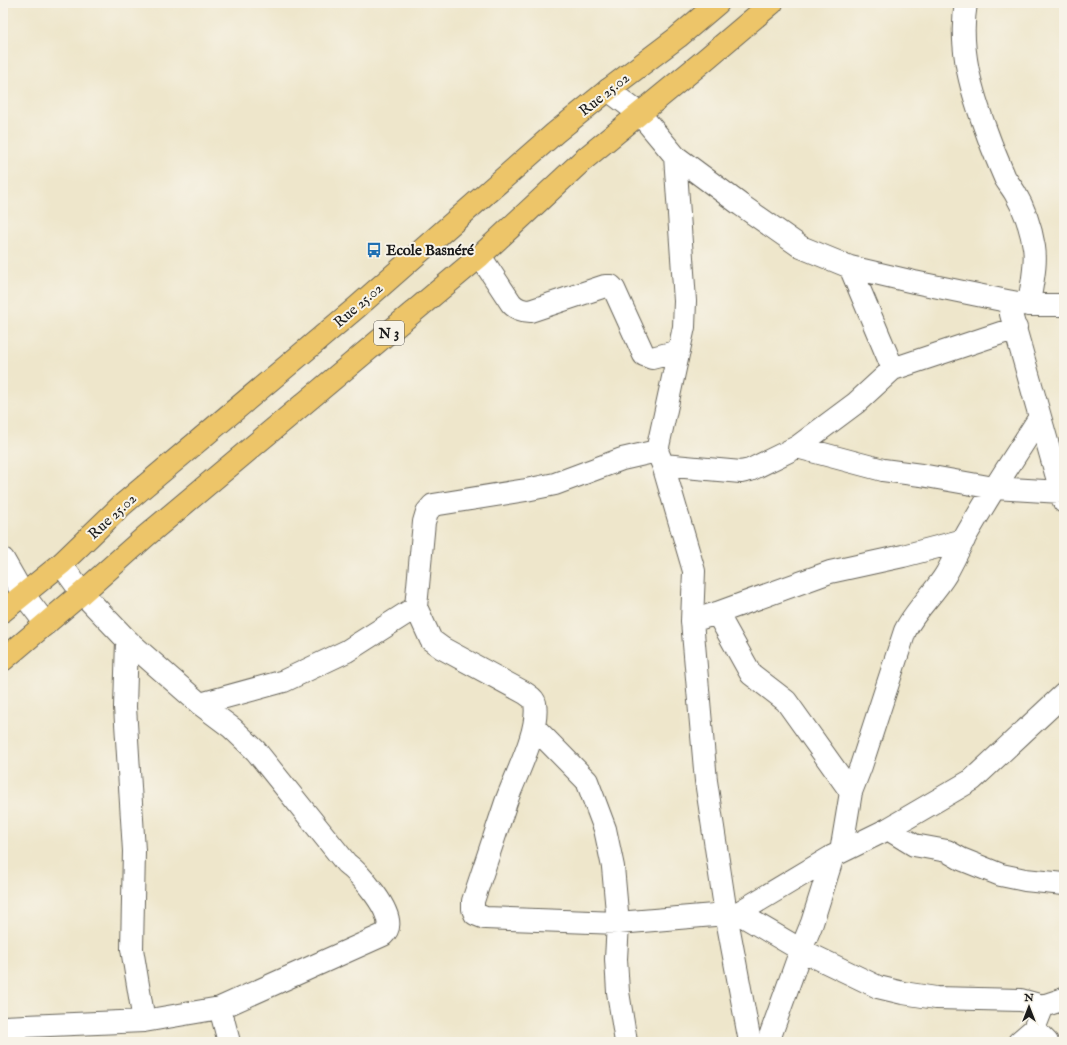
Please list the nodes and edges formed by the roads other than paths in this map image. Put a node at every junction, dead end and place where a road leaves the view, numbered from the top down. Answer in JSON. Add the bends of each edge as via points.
{"nodes":[{"id":1,"x":718,"y":3,"type":"edge"},
{"id":2,"x":772,"y":3,"type":"edge"},
{"id":3,"x":966,"y":3,"type":"edge"},
{"id":4,"x":608,"y":90,"type":"junction"},
{"id":5,"x":640,"y":114,"type":"junction"},
{"id":6,"x":675,"y":156,"type":"junction"},
{"id":7,"x":480,"y":256,"type":"junction"},
{"id":8,"x":850,"y":267,"type":"junction"},
{"id":9,"x":1007,"y":301,"type":"junction"},
{"id":10,"x":1029,"y":305,"type":"junction"},
{"id":11,"x":1064,"y":306,"type":"edge"},
{"id":12,"x":1016,"y":328,"type":"junction"},
{"id":13,"x":679,"y":351,"type":"junction"},
{"id":14,"x":893,"y":369,"type":"junction"},
{"id":15,"x":1040,"y":418,"type":"junction"},
{"id":16,"x":797,"y":447,"type":"junction"},
{"id":17,"x":660,"y":458,"type":"junction"},
{"id":18,"x":994,"y":488,"type":"junction"},
{"id":19,"x":1063,"y":497,"type":"edge"},
{"id":20,"x":964,"y":540,"type":"junction"},
{"id":21,"x":3,"y":559,"type":"edge"},
{"id":22,"x":61,"y":564,"type":"junction"},
{"id":23,"x":82,"y":593,"type":"junction"},
{"id":24,"x":23,"y":594,"type":"junction"},
{"id":25,"x":416,"y":607,"type":"junction"},
{"id":26,"x":3,"y":611,"type":"edge"},
{"id":27,"x":717,"y":614,"type":"junction"},
{"id":28,"x":692,"y":621,"type":"junction"},
{"id":29,"x":46,"y":624,"type":"junction"},
{"id":30,"x":127,"y":640,"type":"junction"},
{"id":31,"x":3,"y":660,"type":"edge"},
{"id":32,"x":1064,"y":694,"type":"edge"},
{"id":33,"x":200,"y":704,"type":"junction"},
{"id":34,"x":534,"y":727,"type":"junction"},
{"id":35,"x":851,"y":792,"type":"junction"},
{"id":36,"x":888,"y":829,"type":"junction"},
{"id":37,"x":837,"y":854,"type":"junction"},
{"id":38,"x":1064,"y":884,"type":"edge"},
{"id":39,"x":732,"y":914,"type":"junction"},
{"id":40,"x":618,"y":923,"type":"junction"},
{"id":41,"x":801,"y":950,"type":"junction"},
{"id":42,"x":1064,"y":999,"type":"edge"},
{"id":43,"x":1043,"y":1006,"type":"junction"},
{"id":44,"x":220,"y":1008,"type":"junction"},
{"id":45,"x":144,"y":1021,"type":"junction"},
{"id":46,"x":3,"y":1027,"type":"edge"},
{"id":47,"x":1033,"y":1038,"type":"edge"},
{"id":48,"x":230,"y":1042,"type":"edge"},
{"id":49,"x":626,"y":1042,"type":"edge"},
{"id":50,"x":750,"y":1042,"type":"edge"},
{"id":51,"x":768,"y":1042,"type":"edge"}],
"edges":[{"from":1,"to":4,"type":"main road","name":"Rue 25.02","number":"N 3"},
{"from":2,"to":5,"type":"main road","number":"N 3"},
{"from":3,"to":10,"type":"street","via":[[964,48],[971,88],[999,164],[1028,221],[1034,248],[1035,260]]},
{"from":4,"to":5,"type":"street"},
{"from":4,"to":22,"type":"main road","name":"Rue 25.02","number":"N 3","via":[[555,133],[356,308],[121,506]]},
{"from":5,"to":6,"type":"street"},
{"from":5,"to":7,"type":"main road","number":"N 3","via":[[582,161]]},
{"from":6,"to":8,"type":"street","via":[[801,248]]},
{"from":6,"to":13,"type":"street","via":[[685,301],[684,327]]},
{"from":7,"to":13,"type":"street","via":[[510,303],[520,310],[530,311],[611,286],[644,355],[652,358]]},
{"from":7,"to":23,"type":"main road","number":"N 3","via":[[146,536]]},
{"from":8,"to":9,"type":"street"},
{"from":8,"to":14,"type":"street"},
{"from":9,"to":10,"type":"street"},
{"from":9,"to":12,"type":"street"},
{"from":10,"to":11,"type":"street"},
{"from":12,"to":14,"type":"street"},
{"from":12,"to":15,"type":"street"},
{"from":13,"to":17,"type":"street"},
{"from":14,"to":16,"type":"street","via":[[856,403]]},
{"from":15,"to":18,"type":"street"},
{"from":15,"to":19,"type":"street"},
{"from":16,"to":17,"type":"street","via":[[741,472]]},
{"from":16,"to":18,"type":"street","via":[[883,470]]},
{"from":17,"to":25,"type":"street","via":[[622,459],[555,484],[433,505],[427,512],[424,522]]},
{"from":17,"to":28,"type":"street","via":[[694,571]]},
{"from":18,"to":19,"type":"street"},
{"from":18,"to":20,"type":"street"},
{"from":20,"to":27,"type":"street","via":[[830,572]]},
{"from":20,"to":35,"type":"street","via":[[939,584],[905,631]]},
{"from":21,"to":24,"type":"street"},
{"from":22,"to":23,"type":"street"},
{"from":22,"to":24,"type":"main road","name":"Rue 25.02","number":"N 3"},
{"from":23,"to":29,"type":"main road","number":"N 3"},
{"from":23,"to":30,"type":"street"},
{"from":24,"to":26,"type":"main road","name":"Rue 25.02","number":"N 3"},
{"from":24,"to":29,"type":"street"},
{"from":25,"to":33,"type":"street","via":[[347,651],[284,681]]},
{"from":25,"to":34,"type":"street","via":[[431,640],[533,698]]},
{"from":27,"to":28,"type":"street"},
{"from":27,"to":35,"type":"street","via":[[751,674],[786,701]]},
{"from":28,"to":39,"type":"street","via":[[706,781]]},
{"from":29,"to":31,"type":"main road","number":"N 3"},
{"from":30,"to":33,"type":"street"},
{"from":30,"to":45,"type":"street","via":[[124,707],[134,851],[132,949]]},
{"from":32,"to":36,"type":"street","via":[[972,780]]},
{"from":33,"to":44,"type":"street","via":[[256,750],[346,863],[378,898],[389,924],[383,935]]},
{"from":34,"to":40,"type":"street","via":[[587,781],[609,845]]},
{"from":34,"to":40,"type":"street","via":[[507,800],[472,909],[475,914],[485,918]]},
{"from":35,"to":37,"type":"street"},
{"from":36,"to":37,"type":"street"},
{"from":36,"to":38,"type":"street","via":[[914,845],[947,851],[1001,875]]},
{"from":37,"to":39,"type":"street"},
{"from":37,"to":41,"type":"street"},
{"from":39,"to":40,"type":"street"},
{"from":39,"to":41,"type":"street"},
{"from":39,"to":50,"type":"street"},
{"from":40,"to":49,"type":"street","via":[[618,992]]},
{"from":41,"to":43,"type":"street","via":[[878,987],[903,993],[936,998],[1021,1000]]},
{"from":41,"to":51,"type":"street"},
{"from":42,"to":43,"type":"street"},
{"from":43,"to":47,"type":"street"},
{"from":44,"to":45,"type":"street"},
{"from":44,"to":48,"type":"street"},
{"from":45,"to":46,"type":"street"}]}
